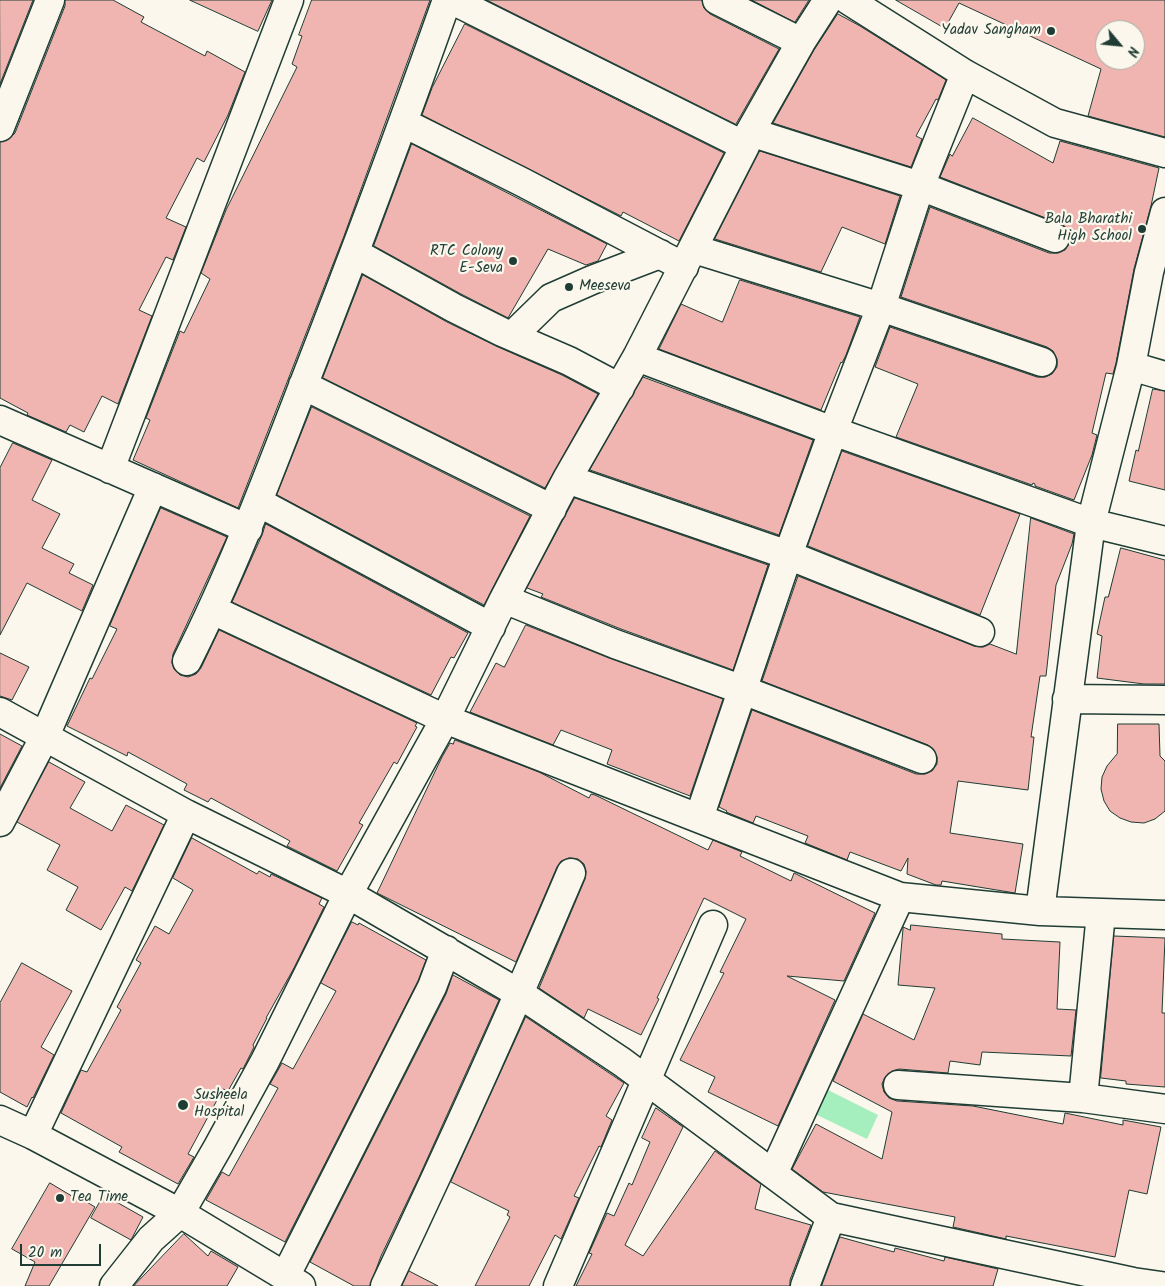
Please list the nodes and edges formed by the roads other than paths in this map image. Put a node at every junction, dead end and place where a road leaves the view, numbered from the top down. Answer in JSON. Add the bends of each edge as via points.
{"nodes":[{"id":1,"x":50,"y":0,"type":"edge"},
{"id":2,"x":289,"y":0,"type":"edge"},
{"id":3,"x":447,"y":0,"type":"edge"},
{"id":4,"x":452,"y":0,"type":"edge"},
{"id":5,"x":717,"y":0,"type":"edge"},
{"id":6,"x":828,"y":0,"type":"edge"},
{"id":7,"x":848,"y":0,"type":"edge"},
{"id":8,"x":801,"y":42,"type":"junction"},
{"id":9,"x":965,"y":74,"type":"junction"},
{"id":10,"x":404,"y":123,"type":"junction"},
{"id":11,"x":0,"y":127,"type":"edge"},
{"id":12,"x":748,"y":139,"type":"junction"},
{"id":13,"x":1165,"y":153,"type":"edge"},
{"id":14,"x":920,"y":186,"type":"junction"},
{"id":15,"x":1165,"y":212,"type":"edge"},
{"id":16,"x":1055,"y":238,"type":"dead end"},
{"id":17,"x":355,"y":253,"type":"junction"},
{"id":18,"x":679,"y":256,"type":"junction"},
{"id":19,"x":880,"y":307,"type":"junction"},
{"id":20,"x":512,"y":336,"type":"junction"},
{"id":21,"x":637,"y":357,"type":"junction"},
{"id":22,"x":1042,"y":362,"type":"dead end"},
{"id":23,"x":1131,"y":366,"type":"junction"},
{"id":24,"x":1165,"y":376,"type":"edge"},
{"id":25,"x":303,"y":385,"type":"junction"},
{"id":26,"x":620,"y":388,"type":"junction"},
{"id":27,"x":3,"y":429,"type":"edge"},
{"id":28,"x":832,"y":431,"type":"junction"},
{"id":29,"x":110,"y":469,"type":"junction"},
{"id":30,"x":567,"y":480,"type":"junction"},
{"id":31,"x":153,"y":487,"type":"junction"},
{"id":32,"x":258,"y":502,"type":"junction"},
{"id":33,"x":552,"y":509,"type":"junction"},
{"id":34,"x":1091,"y":523,"type":"junction"},
{"id":35,"x":248,"y":529,"type":"junction"},
{"id":36,"x":1165,"y":542,"type":"edge"},
{"id":37,"x":788,"y":555,"type":"junction"},
{"id":38,"x":504,"y":599,"type":"junction"},
{"id":39,"x":213,"y":610,"type":"junction"},
{"id":40,"x":491,"y":627,"type":"junction"},
{"id":41,"x":980,"y":632,"type":"dead end"},
{"id":42,"x":187,"y":661,"type":"dead end"},
{"id":43,"x":743,"y":690,"type":"junction"},
{"id":44,"x":1067,"y":699,"type":"junction"},
{"id":45,"x":1165,"y":700,"type":"edge"},
{"id":46,"x":0,"y":712,"type":"edge"},
{"id":47,"x":445,"y":720,"type":"junction"},
{"id":48,"x":45,"y":736,"type":"junction"},
{"id":49,"x":922,"y":759,"type":"dead end"},
{"id":50,"x":186,"y":814,"type":"junction"},
{"id":51,"x":699,"y":818,"type":"junction"},
{"id":52,"x":0,"y":822,"type":"edge"},
{"id":53,"x":571,"y":873,"type":"dead end"},
{"id":54,"x":348,"y":894,"type":"junction"},
{"id":55,"x":900,"y":897,"type":"junction"},
{"id":56,"x":1040,"y":911,"type":"junction"},
{"id":57,"x":1101,"y":913,"type":"junction"},
{"id":58,"x":1165,"y":915,"type":"edge"},
{"id":59,"x":713,"y":925,"type":"dead end"},
{"id":60,"x":446,"y":950,"type":"junction"},
{"id":61,"x":520,"y":994,"type":"junction"},
{"id":62,"x":646,"y":1080,"type":"junction"},
{"id":63,"x":898,"y":1085,"type":"dead end"},
{"id":64,"x":1083,"y":1098,"type":"junction"},
{"id":65,"x":1165,"y":1110,"type":"edge"},
{"id":66,"x":0,"y":1120,"type":"edge"},
{"id":67,"x":33,"y":1135,"type":"junction"},
{"id":68,"x":773,"y":1174,"type":"junction"},
{"id":69,"x":180,"y":1213,"type":"junction"},
{"id":70,"x":831,"y":1217,"type":"junction"},
{"id":71,"x":293,"y":1282,"type":"edge"},
{"id":72,"x":1133,"y":1284,"type":"edge"},
{"id":73,"x":114,"y":1286,"type":"edge"},
{"id":74,"x":385,"y":1286,"type":"edge"},
{"id":75,"x":558,"y":1286,"type":"edge"},
{"id":76,"x":805,"y":1286,"type":"edge"},
{"id":77,"x":1162,"y":1286,"type":"edge"}],
"edges":[{"from":1,"to":11,"type":"street"},
{"from":2,"to":29,"type":"street"},
{"from":3,"to":10,"type":"street"},
{"from":4,"to":12,"type":"street"},
{"from":5,"to":8,"type":"street"},
{"from":6,"to":8,"type":"street"},
{"from":7,"to":9,"type":"street"},
{"from":8,"to":12,"type":"street"},
{"from":9,"to":13,"type":"street","via":[[1055,123]]},
{"from":9,"to":14,"type":"street"},
{"from":10,"to":17,"type":"street"},
{"from":10,"to":18,"type":"street"},
{"from":12,"to":14,"type":"street"},
{"from":12,"to":18,"type":"street"},
{"from":14,"to":16,"type":"street"},
{"from":14,"to":19,"type":"street"},
{"from":15,"to":23,"type":"street","via":[[1149,272]]},
{"from":17,"to":20,"type":"street"},
{"from":17,"to":25,"type":"street"},
{"from":18,"to":19,"type":"street"},
{"from":18,"to":20,"type":"street","via":[[592,280],[551,298]]},
{"from":18,"to":21,"type":"street"},
{"from":19,"to":22,"type":"street"},
{"from":19,"to":28,"type":"street"},
{"from":20,"to":26,"type":"street"},
{"from":21,"to":26,"type":"street"},
{"from":21,"to":28,"type":"street"},
{"from":23,"to":24,"type":"street"},
{"from":23,"to":34,"type":"street"},
{"from":25,"to":32,"type":"street"},
{"from":25,"to":33,"type":"street"},
{"from":26,"to":30,"type":"street"},
{"from":27,"to":29,"type":"street"},
{"from":28,"to":34,"type":"street"},
{"from":28,"to":37,"type":"street"},
{"from":29,"to":31,"type":"street"},
{"from":30,"to":33,"type":"street"},
{"from":30,"to":37,"type":"street"},
{"from":31,"to":35,"type":"street"},
{"from":31,"to":48,"type":"street"},
{"from":32,"to":35,"type":"street"},
{"from":32,"to":40,"type":"street"},
{"from":33,"to":38,"type":"street"},
{"from":34,"to":36,"type":"street"},
{"from":34,"to":44,"type":"street"},
{"from":35,"to":39,"type":"street"},
{"from":37,"to":41,"type":"street"},
{"from":37,"to":43,"type":"street"},
{"from":38,"to":40,"type":"street"},
{"from":38,"to":43,"type":"street","via":[[615,644]]},
{"from":39,"to":42,"type":"street"},
{"from":39,"to":47,"type":"street"},
{"from":40,"to":47,"type":"street"},
{"from":43,"to":49,"type":"street"},
{"from":43,"to":51,"type":"street"},
{"from":44,"to":45,"type":"street"},
{"from":44,"to":56,"type":"street"},
{"from":46,"to":48,"type":"street"},
{"from":47,"to":51,"type":"street"},
{"from":47,"to":54,"type":"street"},
{"from":48,"to":50,"type":"street"},
{"from":48,"to":52,"type":"street"},
{"from":50,"to":54,"type":"street"},
{"from":50,"to":67,"type":"street"},
{"from":51,"to":55,"type":"street"},
{"from":53,"to":61,"type":"street"},
{"from":54,"to":60,"type":"street"},
{"from":54,"to":69,"type":"street","via":[[265,1061]]},
{"from":55,"to":56,"type":"street"},
{"from":55,"to":68,"type":"street"},
{"from":56,"to":57,"type":"street"},
{"from":57,"to":58,"type":"street"},
{"from":57,"to":64,"type":"street"},
{"from":59,"to":62,"type":"street"},
{"from":60,"to":61,"type":"street"},
{"from":60,"to":71,"type":"street","via":[[432,987]]},
{"from":61,"to":62,"type":"street"},
{"from":61,"to":74,"type":"street"},
{"from":62,"to":68,"type":"street"},
{"from":62,"to":75,"type":"street"},
{"from":63,"to":64,"type":"street"},
{"from":64,"to":65,"type":"street"},
{"from":66,"to":67,"type":"street"},
{"from":67,"to":69,"type":"street"},
{"from":68,"to":70,"type":"street"},
{"from":69,"to":71,"type":"street"},
{"from":69,"to":73,"type":"street","via":[[151,1239]]},
{"from":70,"to":72,"type":"street"},
{"from":70,"to":76,"type":"street"},
{"from":72,"to":77,"type":"street"}]}
